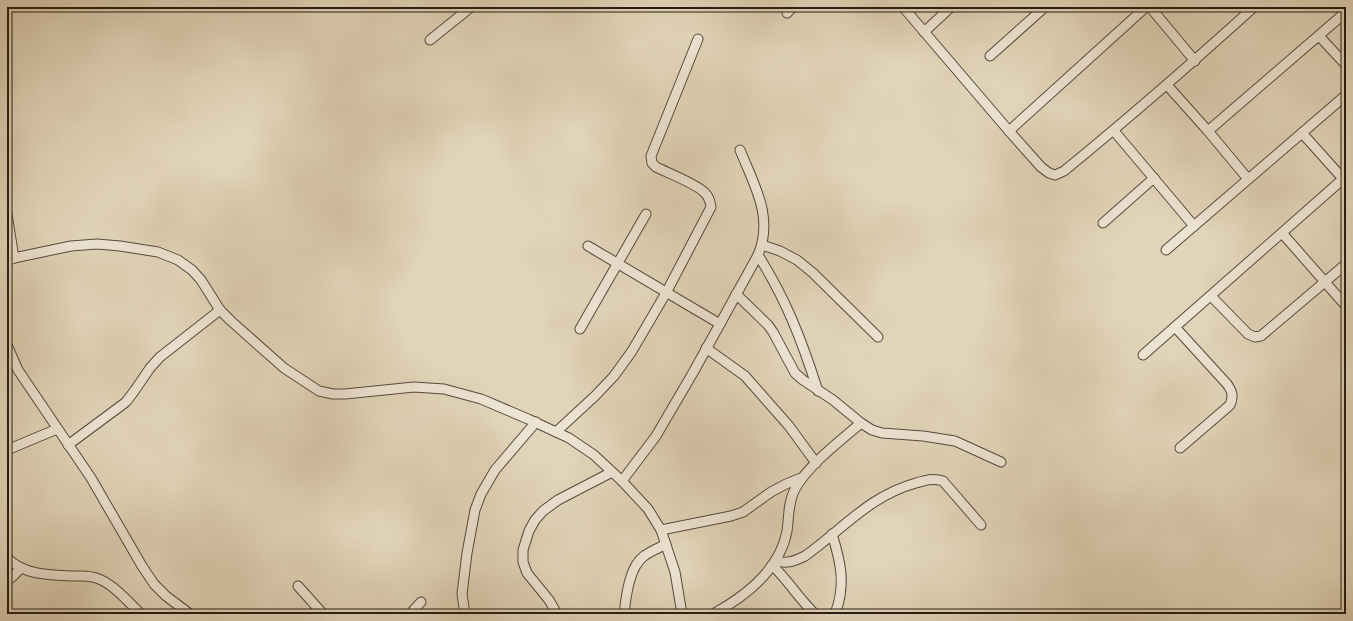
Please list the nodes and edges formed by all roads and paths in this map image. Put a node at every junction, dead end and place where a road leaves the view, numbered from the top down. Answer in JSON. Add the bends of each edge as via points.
{"nodes":[{"id":1,"x":471,"y":7,"type":"edge"},
{"id":2,"x":903,"y":7,"type":"edge"},
{"id":3,"x":951,"y":7,"type":"edge"},
{"id":4,"x":1045,"y":7,"type":"edge"},
{"id":5,"x":1146,"y":7,"type":"edge"},
{"id":6,"x":1150,"y":7,"type":"edge"},
{"id":7,"x":1254,"y":7,"type":"edge"},
{"id":8,"x":1346,"y":12,"type":"edge"},
{"id":9,"x":924,"y":32,"type":"junction"},
{"id":10,"x":1319,"y":36,"type":"junction"},
{"id":11,"x":698,"y":39,"type":"dead end"},
{"id":12,"x":430,"y":40,"type":"dead end"},
{"id":13,"x":990,"y":56,"type":"dead end"},
{"id":14,"x":1195,"y":61,"type":"junction"},
{"id":15,"x":1346,"y":65,"type":"edge"},
{"id":16,"x":1168,"y":85,"type":"junction"},
{"id":17,"x":1346,"y":95,"type":"edge"},
{"id":18,"x":1009,"y":131,"type":"junction"},
{"id":19,"x":1114,"y":131,"type":"junction"},
{"id":20,"x":1208,"y":131,"type":"junction"},
{"id":21,"x":1302,"y":133,"type":"junction"},
{"id":22,"x":740,"y":150,"type":"dead end"},
{"id":23,"x":1154,"y":178,"type":"junction"},
{"id":24,"x":1248,"y":179,"type":"junction"},
{"id":25,"x":1344,"y":181,"type":"edge"},
{"id":26,"x":7,"y":214,"type":"edge"},
{"id":27,"x":646,"y":214,"type":"dead end"},
{"id":28,"x":1103,"y":223,"type":"dead end"},
{"id":29,"x":1194,"y":226,"type":"junction"},
{"id":30,"x":1282,"y":233,"type":"junction"},
{"id":31,"x":762,"y":245,"type":"junction"},
{"id":32,"x":588,"y":246,"type":"dead end"},
{"id":33,"x":1166,"y":250,"type":"dead end"},
{"id":34,"x":758,"y":255,"type":"junction"},
{"id":35,"x":11,"y":260,"type":"edge"},
{"id":36,"x":618,"y":264,"type":"junction"},
{"id":37,"x":1346,"y":264,"type":"edge"},
{"id":38,"x":1325,"y":282,"type":"junction"},
{"id":39,"x":666,"y":293,"type":"junction"},
{"id":40,"x":736,"y":294,"type":"junction"},
{"id":41,"x":1210,"y":296,"type":"junction"},
{"id":42,"x":1346,"y":306,"type":"edge"},
{"id":43,"x":220,"y":310,"type":"junction"},
{"id":44,"x":720,"y":324,"type":"junction"},
{"id":45,"x":1175,"y":327,"type":"junction"},
{"id":46,"x":580,"y":329,"type":"dead end"},
{"id":47,"x":878,"y":337,"type":"dead end"},
{"id":48,"x":7,"y":346,"type":"edge"},
{"id":49,"x":706,"y":348,"type":"junction"},
{"id":50,"x":1143,"y":355,"type":"dead end"},
{"id":51,"x":818,"y":390,"type":"junction"},
{"id":52,"x":536,"y":422,"type":"junction"},
{"id":53,"x":861,"y":423,"type":"junction"},
{"id":54,"x":57,"y":428,"type":"junction"},
{"id":55,"x":556,"y":432,"type":"junction"},
{"id":56,"x":68,"y":445,"type":"junction"},
{"id":57,"x":1180,"y":448,"type":"dead end"},
{"id":58,"x":7,"y":450,"type":"edge"},
{"id":59,"x":1001,"y":462,"type":"dead end"},
{"id":60,"x":816,"y":463,"type":"junction"},
{"id":61,"x":612,"y":472,"type":"junction"},
{"id":62,"x":801,"y":478,"type":"junction"},
{"id":63,"x":622,"y":481,"type":"junction"},
{"id":64,"x":981,"y":524,"type":"dead end"},
{"id":65,"x":661,"y":530,"type":"junction"},
{"id":66,"x":832,"y":534,"type":"junction"},
{"id":67,"x":666,"y":544,"type":"junction"},
{"id":68,"x":7,"y":558,"type":"edge"},
{"id":69,"x":774,"y":563,"type":"junction"},
{"id":70,"x":21,"y":568,"type":"junction"},
{"id":71,"x":7,"y":581,"type":"edge"},
{"id":72,"x":298,"y":586,"type":"dead end"},
{"id":73,"x":421,"y":602,"type":"dead end"},
{"id":74,"x":138,"y":613,"type":"edge"},
{"id":75,"x":190,"y":614,"type":"edge"},
{"id":76,"x":323,"y":614,"type":"edge"},
{"id":77,"x":410,"y":614,"type":"edge"},
{"id":78,"x":465,"y":614,"type":"edge"},
{"id":79,"x":557,"y":614,"type":"edge"},
{"id":80,"x":624,"y":614,"type":"edge"},
{"id":81,"x":682,"y":614,"type":"edge"},
{"id":82,"x":713,"y":614,"type":"edge"},
{"id":83,"x":815,"y":614,"type":"edge"},
{"id":84,"x":835,"y":614,"type":"edge"}],
"edges":[{"from":1,"to":12,"type":"street"},
{"from":2,"to":9,"type":"street"},
{"from":3,"to":9,"type":"street"},
{"from":4,"to":13,"type":"street"},
{"from":5,"to":18,"type":"street"},
{"from":6,"to":14,"type":"street"},
{"from":7,"to":14,"type":"street"},
{"from":8,"to":10,"type":"street"},
{"from":9,"to":18,"type":"street"},
{"from":10,"to":15,"type":"street"},
{"from":10,"to":20,"type":"street"},
{"from":11,"to":39,"type":"street","via":[[651,156],[656,167],[705,193],[710,199],[711,208]]},
{"from":14,"to":16,"type":"street"},
{"from":16,"to":19,"type":"street"},
{"from":16,"to":20,"type":"street"},
{"from":17,"to":21,"type":"street"},
{"from":18,"to":19,"type":"street","via":[[1041,167],[1055,175],[1064,171]]},
{"from":19,"to":23,"type":"street"},
{"from":20,"to":24,"type":"street"},
{"from":21,"to":24,"type":"street"},
{"from":21,"to":25,"type":"street"},
{"from":22,"to":31,"type":"street","via":[[761,202],[765,222]]},
{"from":23,"to":28,"type":"street"},
{"from":23,"to":29,"type":"street"},
{"from":24,"to":29,"type":"street"},
{"from":25,"to":30,"type":"street"},
{"from":26,"to":35,"type":"street"},
{"from":27,"to":36,"type":"street"},
{"from":29,"to":33,"type":"street"},
{"from":30,"to":38,"type":"street"},
{"from":30,"to":41,"type":"street"},
{"from":31,"to":34,"type":"street"},
{"from":31,"to":47,"type":"street","via":[[780,251],[813,272]]},
{"from":32,"to":36,"type":"street"},
{"from":34,"to":40,"type":"street"},
{"from":34,"to":51,"type":"street","via":[[785,302],[803,344]]},
{"from":35,"to":43,"type":"street","via":[[71,246],[97,244],[158,252],[178,260],[192,270]]},
{"from":36,"to":39,"type":"street"},
{"from":36,"to":46,"type":"street"},
{"from":37,"to":38,"type":"street"},
{"from":38,"to":41,"type":"street","via":[[1267,332],[1255,337],[1248,334]]},
{"from":38,"to":42,"type":"street"},
{"from":39,"to":44,"type":"street"},
{"from":39,"to":55,"type":"street","via":[[614,376]]},
{"from":40,"to":44,"type":"street"},
{"from":40,"to":51,"type":"street","via":[[774,332],[795,373]]},
{"from":41,"to":45,"type":"street"},
{"from":43,"to":52,"type":"street","via":[[284,368],[320,391],[345,394],[414,387],[444,389],[481,399]]},
{"from":43,"to":56,"type":"street","via":[[160,357],[126,402]]},
{"from":44,"to":49,"type":"street"},
{"from":45,"to":50,"type":"street"},
{"from":45,"to":57,"type":"street","via":[[1227,384],[1232,393],[1230,405]]},
{"from":48,"to":54,"type":"street","via":[[18,370]]},
{"from":49,"to":60,"type":"street","via":[[745,376],[789,426]]},
{"from":49,"to":63,"type":"street","via":[[656,436]]},
{"from":51,"to":53,"type":"street"},
{"from":52,"to":55,"type":"street"},
{"from":52,"to":78,"type":"street","via":[[495,470],[475,510],[462,594]]},
{"from":53,"to":59,"type":"street","via":[[882,433],[955,441]]},
{"from":53,"to":60,"type":"street"},
{"from":54,"to":56,"type":"street"},
{"from":54,"to":58,"type":"street"},
{"from":55,"to":61,"type":"street","via":[[594,455]]},
{"from":56,"to":75,"type":"street","via":[[91,478],[131,550],[154,584]]},
{"from":60,"to":62,"type":"street"},
{"from":61,"to":63,"type":"street"},
{"from":61,"to":79,"type":"street","via":[[558,500],[543,511],[529,531],[523,550],[523,562],[527,573]]},
{"from":62,"to":65,"type":"street","via":[[771,492],[743,512]]},
{"from":62,"to":69,"type":"street","via":[[790,503],[785,540]]},
{"from":63,"to":65,"type":"street","via":[[648,509]]},
{"from":64,"to":66,"type":"street","via":[[943,482],[930,479],[883,496]]},
{"from":65,"to":67,"type":"street"},
{"from":66,"to":69,"type":"street","via":[[805,556],[793,562]]},
{"from":66,"to":84,"type":"street","via":[[838,553],[842,588]]},
{"from":67,"to":80,"type":"street","via":[[643,556],[637,564],[631,576]]},
{"from":67,"to":81,"type":"street","via":[[675,572]]},
{"from":68,"to":70,"type":"street"},
{"from":69,"to":82,"type":"street","via":[[754,586]]},
{"from":69,"to":83,"type":"street"},
{"from":70,"to":71,"type":"street"},
{"from":70,"to":74,"type":"street","via":[[45,575],[95,577],[105,582]]},
{"from":72,"to":76,"type":"street"},
{"from":73,"to":77,"type":"street"}]}
